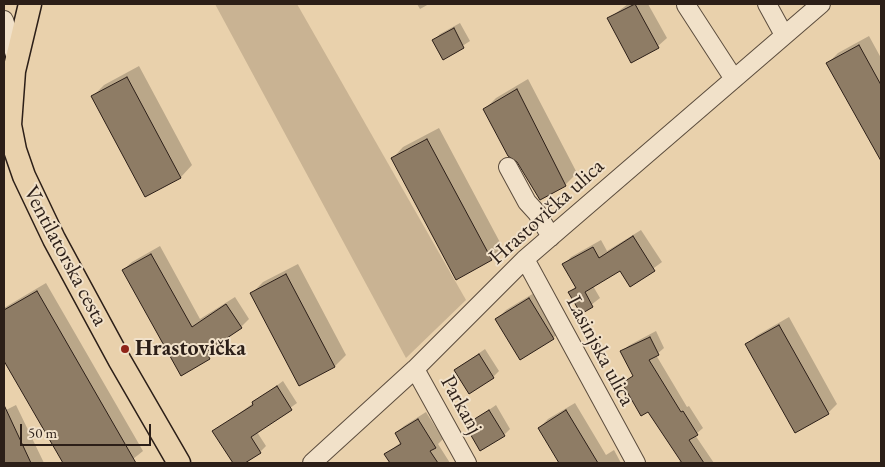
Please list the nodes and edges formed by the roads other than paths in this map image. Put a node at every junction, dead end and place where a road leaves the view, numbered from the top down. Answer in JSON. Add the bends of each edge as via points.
{"nodes":[{"id":1,"x":30,"y":4,"type":"edge"},
{"id":2,"x":767,"y":4,"type":"edge"},
{"id":3,"x":821,"y":4,"type":"edge"},
{"id":4,"x":686,"y":6,"type":"dead end"},
{"id":5,"x":4,"y":20,"type":"edge"},
{"id":6,"x":784,"y":35,"type":"junction"},
{"id":7,"x":17,"y":61,"type":"junction"},
{"id":8,"x":734,"y":79,"type":"junction"},
{"id":9,"x":508,"y":167,"type":"dead end"},
{"id":10,"x":551,"y":237,"type":"junction"},
{"id":11,"x":525,"y":259,"type":"junction"},
{"id":12,"x":415,"y":369,"type":"junction"},
{"id":13,"x":179,"y":463,"type":"edge"},
{"id":14,"x":312,"y":463,"type":"edge"},
{"id":15,"x":467,"y":463,"type":"edge"},
{"id":16,"x":636,"y":463,"type":"edge"}],
"edges":[{"from":1,"to":7,"type":"main road","name":"Ventilatorska cesta"},
{"from":2,"to":6,"type":"street"},
{"from":3,"to":6,"type":"street","name":"Hrastovička ulica"},
{"from":4,"to":8,"type":"street"},
{"from":5,"to":7,"type":"street"},
{"from":6,"to":8,"type":"street","name":"Hrastovička ulica"},
{"from":7,"to":13,"type":"main road","name":"Ventilatorska cesta","via":[[10,125],[24,176],[120,361]]},
{"from":8,"to":10,"type":"street","name":"Hrastovička ulica"},
{"from":9,"to":10,"type":"street"},
{"from":10,"to":11,"type":"street","name":"Hrastovička ulica"},
{"from":11,"to":12,"type":"street","name":"Hrastovička ulica"},
{"from":11,"to":16,"type":"street","name":"Lasinjska ulica"},
{"from":12,"to":14,"type":"street","name":"Hrastovička ulica"},
{"from":12,"to":15,"type":"street","name":"Parkanj"}]}
